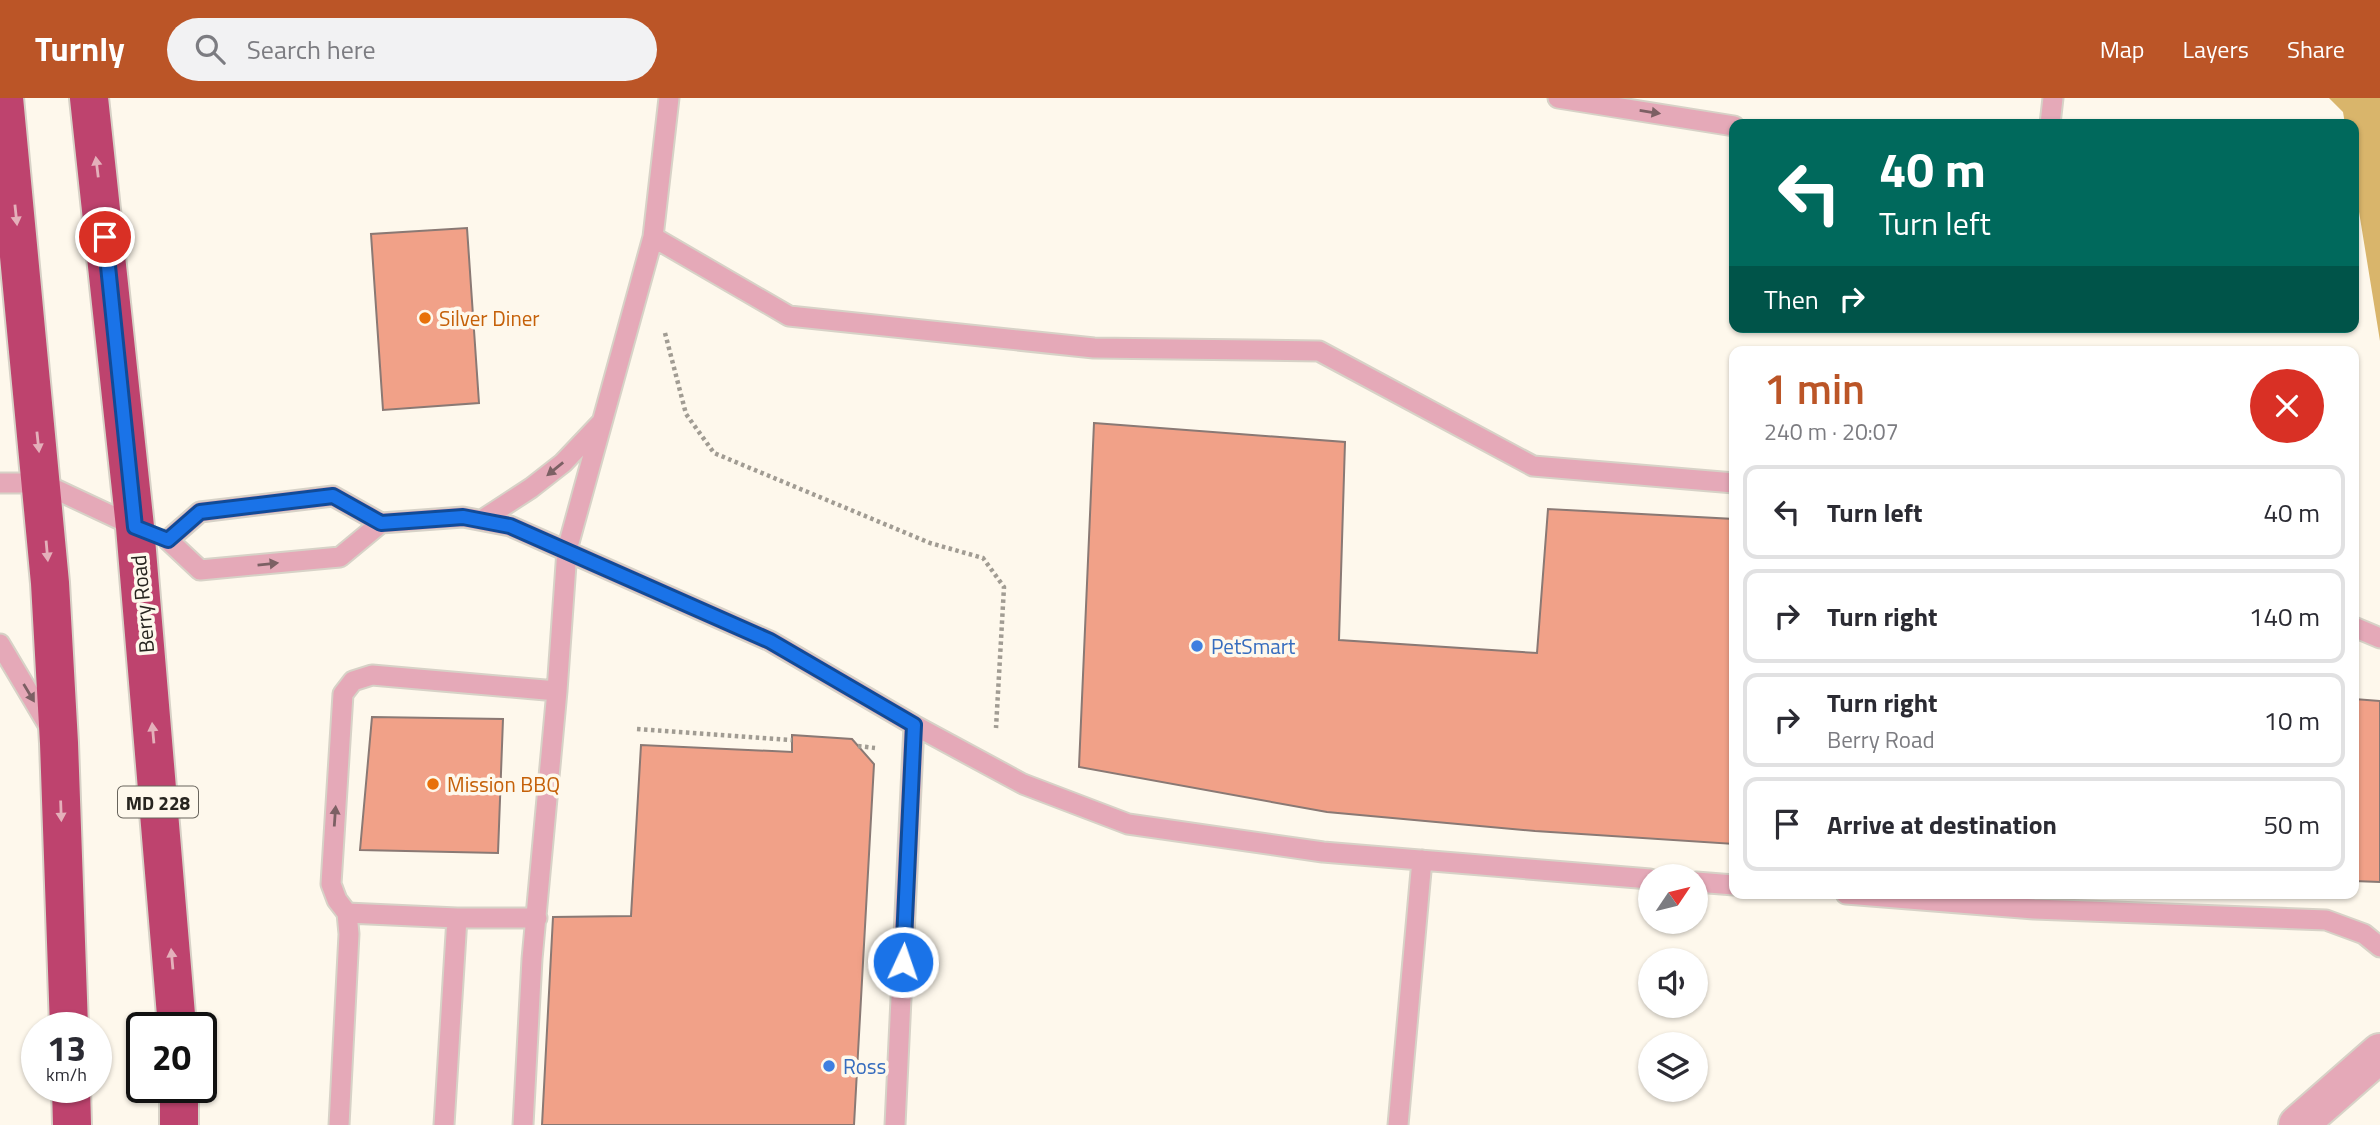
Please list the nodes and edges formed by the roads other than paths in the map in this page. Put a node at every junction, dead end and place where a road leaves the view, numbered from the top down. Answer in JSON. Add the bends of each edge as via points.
{"nodes":[{"id":1,"x":4,"y":98,"type":"edge"},
{"id":2,"x":89,"y":98,"type":"edge"},
{"id":3,"x":669,"y":98,"type":"edge"},
{"id":4,"x":1558,"y":98,"type":"edge"},
{"id":5,"x":2053,"y":98,"type":"edge"},
{"id":6,"x":2051,"y":119,"type":"edge"},
{"id":7,"x":1729,"y":125,"type":"edge"},
{"id":8,"x":653,"y":237,"type":"junction"},
{"id":9,"x":603,"y":420,"type":"junction"},
{"id":10,"x":0,"y":483,"type":"edge"},
{"id":11,"x":42,"y":483,"type":"junction"},
{"id":12,"x":1729,"y":483,"type":"edge"},
{"id":13,"x":482,"y":520,"type":"junction"},
{"id":14,"x":381,"y":523,"type":"junction"},
{"id":15,"x":152,"y":533,"type":"junction"},
{"id":16,"x":567,"y":550,"type":"junction"},
{"id":17,"x":2359,"y":629,"type":"edge"},
{"id":18,"x":2380,"y":638,"type":"edge"},
{"id":19,"x":0,"y":644,"type":"edge"},
{"id":20,"x":557,"y":691,"type":"junction"},
{"id":21,"x":914,"y":725,"type":"junction"},
{"id":22,"x":59,"y":743,"type":"junction"},
{"id":23,"x":1422,"y":860,"type":"junction"},
{"id":24,"x":1638,"y":877,"type":"edge"},
{"id":25,"x":1708,"y":883,"type":"edge"},
{"id":26,"x":1729,"y":885,"type":"edge"},
{"id":27,"x":1909,"y":899,"type":"edge"},
{"id":28,"x":347,"y":913,"type":"junction"},
{"id":29,"x":457,"y":918,"type":"junction"},
{"id":30,"x":537,"y":918,"type":"junction"},
{"id":31,"x":2380,"y":947,"type":"edge"},
{"id":32,"x":68,"y":1012,"type":"edge"},
{"id":33,"x":176,"y":1012,"type":"edge"},
{"id":34,"x":2380,"y":1052,"type":"edge"},
{"id":35,"x":71,"y":1103,"type":"edge"},
{"id":36,"x":179,"y":1103,"type":"edge"},
{"id":37,"x":72,"y":1125,"type":"edge"},
{"id":38,"x":179,"y":1125,"type":"edge"},
{"id":39,"x":339,"y":1125,"type":"edge"},
{"id":40,"x":444,"y":1125,"type":"edge"},
{"id":41,"x":523,"y":1125,"type":"edge"},
{"id":42,"x":895,"y":1125,"type":"edge"},
{"id":43,"x":1398,"y":1125,"type":"edge"},
{"id":44,"x":2298,"y":1125,"type":"edge"}],
"edges":[{"from":1,"to":11,"type":"highway","one_way":true},
{"from":15,"to":2,"type":"highway","name":"Berry Road","number":"MD 228","one_way":true},
{"from":3,"to":8,"type":"lane"},
{"from":4,"to":7,"type":"lane","one_way":true},
{"from":5,"to":6,"type":"lane"},
{"from":8,"to":9,"type":"lane"},
{"from":8,"to":12,"type":"lane","via":[[789,317],[1094,348],[1319,351],[1534,466]]},
{"from":9,"to":13,"type":"lane","one_way":true,"via":[[563,463]]},
{"from":9,"to":16,"type":"lane"},
{"from":10,"to":11,"type":"lane"},
{"from":11,"to":15,"type":"lane"},
{"from":11,"to":22,"type":"highway","one_way":true},
{"from":13,"to":14,"type":"lane","via":[[463,517]]},
{"from":13,"to":16,"type":"lane","via":[[510,526]]},
{"from":14,"to":15,"type":"lane","via":[[333,496],[200,512]]},
{"from":15,"to":14,"type":"lane","one_way":true,"via":[[200,570],[340,557]]},
{"from":33,"to":15,"type":"highway","name":"Berry Road","number":"MD 228","one_way":true},
{"from":16,"to":20,"type":"lane"},
{"from":16,"to":21,"type":"lane","via":[[770,641]]},
{"from":17,"to":18,"type":"lane"},
{"from":19,"to":22,"type":"lane","one_way":true},
{"from":28,"to":20,"type":"lane","one_way":true,"via":[[331,884],[343,694],[353,681],[372,676]]},
{"from":20,"to":30,"type":"lane"},
{"from":21,"to":23,"type":"lane","via":[[1023,784],[1128,824],[1323,852]]},
{"from":21,"to":42,"type":"lane"},
{"from":22,"to":32,"type":"highway","one_way":true},
{"from":23,"to":24,"type":"lane"},
{"from":23,"to":43,"type":"lane"},
{"from":25,"to":26,"type":"lane"},
{"from":27,"to":31,"type":"lane","via":[[2035,909],[2326,920],[2364,934]]},
{"from":28,"to":29,"type":"lane"},
{"from":28,"to":39,"type":"lane"},
{"from":29,"to":30,"type":"lane"},
{"from":29,"to":40,"type":"lane"},
{"from":30,"to":41,"type":"lane"},
{"from":34,"to":44,"type":"street"},
{"from":35,"to":37,"type":"highway"},
{"from":36,"to":38,"type":"highway"}]}
